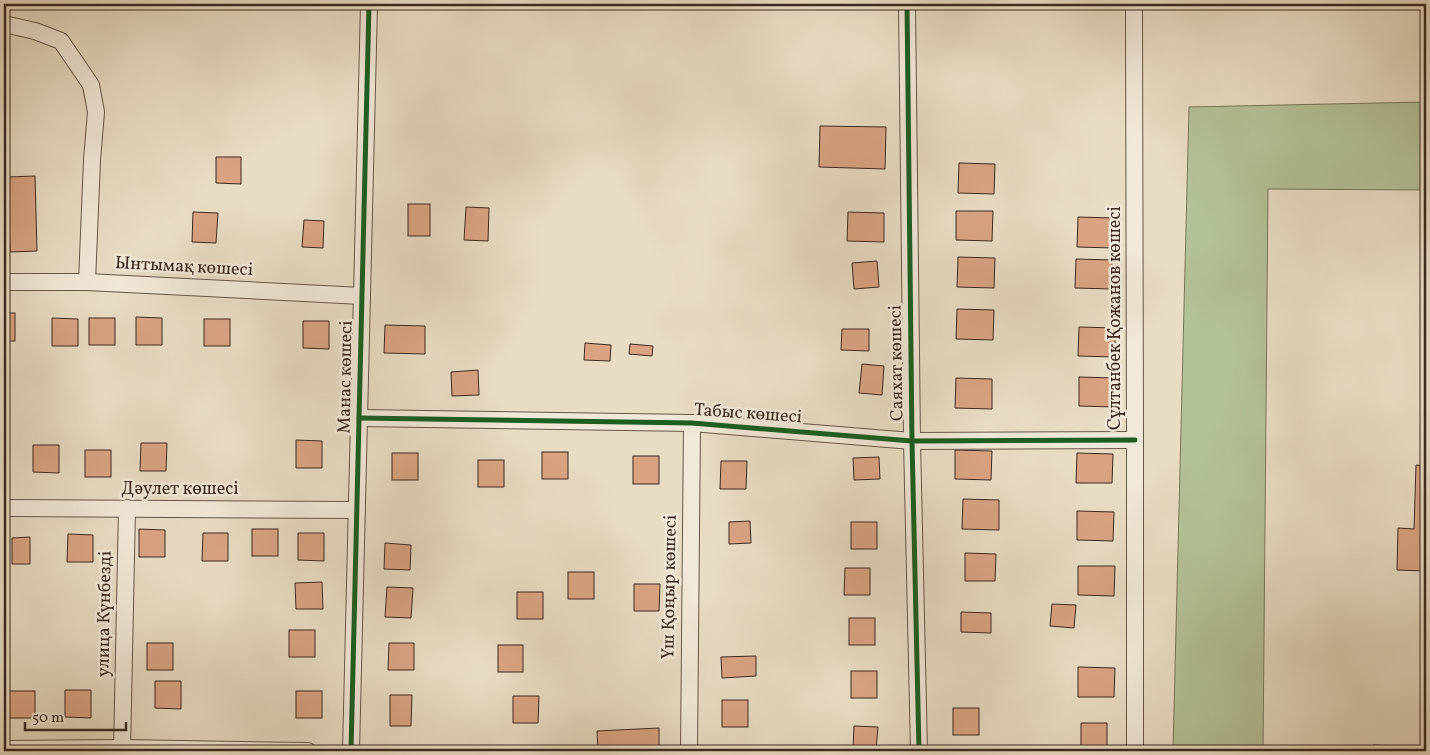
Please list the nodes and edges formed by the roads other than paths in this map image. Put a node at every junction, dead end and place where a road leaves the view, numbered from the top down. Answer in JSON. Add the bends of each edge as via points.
{"nodes":[{"id":1,"x":369,"y":4,"type":"edge"},
{"id":2,"x":907,"y":4,"type":"edge"},
{"id":3,"x":1134,"y":4,"type":"edge"},
{"id":4,"x":4,"y":24,"type":"edge"},
{"id":5,"x":4,"y":282,"type":"edge"},
{"id":6,"x":87,"y":282,"type":"junction"},
{"id":7,"x":362,"y":296,"type":"junction"},
{"id":8,"x":359,"y":418,"type":"junction"},
{"id":9,"x":692,"y":423,"type":"junction"},
{"id":10,"x":1135,"y":440,"type":"junction"},
{"id":11,"x":912,"y":441,"type":"junction"},
{"id":12,"x":4,"y":508,"type":"edge"},
{"id":13,"x":127,"y":508,"type":"junction"},
{"id":14,"x":357,"y":510,"type":"junction"},
{"id":15,"x":4,"y":749,"type":"edge"},
{"id":16,"x":122,"y":750,"type":"edge"},
{"id":17,"x":308,"y":751,"type":"edge"},
{"id":18,"x":352,"y":751,"type":"edge"},
{"id":19,"x":688,"y":751,"type":"edge"},
{"id":20,"x":918,"y":751,"type":"edge"},
{"id":21,"x":1134,"y":751,"type":"edge"}],
"edges":[{"from":1,"to":7,"type":"street","name":"Манас көшесі"},
{"from":2,"to":11,"type":"street","name":"Саяхат көшесі"},
{"from":3,"to":10,"type":"street","name":"Сұлтанбек Қожанов көшесі"},
{"from":4,"to":6,"type":"street","via":[[61,41],[91,85],[96,112]]},
{"from":5,"to":6,"type":"street","name":"Ынтымақ көшесі"},
{"from":6,"to":7,"type":"street","name":"Ынтымақ көшесі"},
{"from":7,"to":8,"type":"street","name":"Манас көшесі"},
{"from":8,"to":9,"type":"street","name":"Табыс көшесі"},
{"from":8,"to":14,"type":"street","name":"Манас көшесі"},
{"from":9,"to":11,"type":"street","name":"Табыс көшесі"},
{"from":9,"to":19,"type":"street","name":"Үш Қоңыр көшесі"},
{"from":10,"to":11,"type":"street","name":"Табыс көшесі"},
{"from":10,"to":21,"type":"street","name":"Сұлтанбек Қожанов көшесі"},
{"from":11,"to":20,"type":"street","name":"Саяхат көшесі"},
{"from":12,"to":13,"type":"street","name":"Дәулет көшесі"},
{"from":13,"to":14,"type":"street","name":"Дәулет көшесі"},
{"from":13,"to":16,"type":"street","name":"улица Күнбезді"},
{"from":14,"to":18,"type":"street","name":"Манас көшесі"},
{"from":15,"to":16,"type":"street"},
{"from":16,"to":17,"type":"street"}]}
